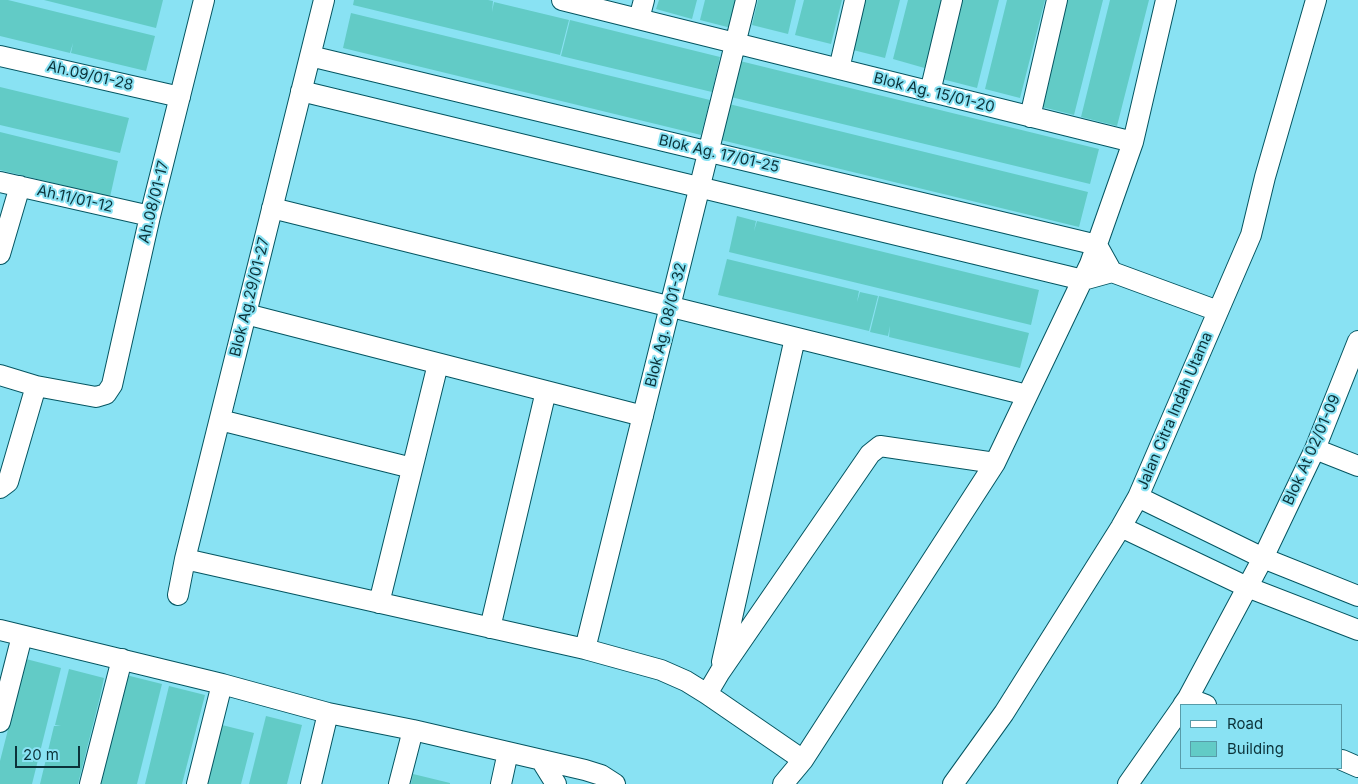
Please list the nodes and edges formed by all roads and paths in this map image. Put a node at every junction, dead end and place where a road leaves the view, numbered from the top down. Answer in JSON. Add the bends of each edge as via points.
{"nodes":[{"id":1,"x":204,"y":0,"type":"edge"},
{"id":2,"x":324,"y":0,"type":"edge"},
{"id":3,"x":562,"y":0,"type":"edge"},
{"id":4,"x":746,"y":0,"type":"edge"},
{"id":5,"x":855,"y":0,"type":"edge"},
{"id":6,"x":952,"y":0,"type":"edge"},
{"id":7,"x":1057,"y":0,"type":"edge"},
{"id":8,"x":1166,"y":0,"type":"edge"},
{"id":9,"x":1316,"y":0,"type":"edge"},
{"id":10,"x":642,"y":10,"type":"edge"},
{"id":11,"x":736,"y":43,"type":"junction"},
{"id":12,"x":0,"y":56,"type":"edge"},
{"id":13,"x":310,"y":56,"type":"junction"},
{"id":14,"x":839,"y":69,"type":"junction"},
{"id":15,"x":301,"y":91,"type":"junction"},
{"id":16,"x":930,"y":92,"type":"junction"},
{"id":17,"x":180,"y":97,"type":"junction"},
{"id":18,"x":1030,"y":116,"type":"junction"},
{"id":19,"x":1133,"y":142,"type":"junction"},
{"id":20,"x":709,"y":152,"type":"junction"},
{"id":21,"x":0,"y":182,"type":"edge"},
{"id":22,"x":20,"y":186,"type":"junction"},
{"id":23,"x":700,"y":188,"type":"junction"},
{"id":24,"x":272,"y":208,"type":"junction"},
{"id":25,"x":150,"y":216,"type":"junction"},
{"id":26,"x":1097,"y":245,"type":"junction"},
{"id":27,"x":0,"y":254,"type":"edge"},
{"id":28,"x":1112,"y":272,"type":"junction"},
{"id":29,"x":1082,"y":280,"type":"junction"},
{"id":30,"x":670,"y":307,"type":"junction"},
{"id":31,"x":1218,"y":311,"type":"junction"},
{"id":32,"x":246,"y":314,"type":"junction"},
{"id":33,"x":795,"y":338,"type":"junction"},
{"id":34,"x":1357,"y":344,"type":"edge"},
{"id":35,"x":438,"y":364,"type":"junction"},
{"id":36,"x":0,"y":375,"type":"edge"},
{"id":37,"x":36,"y":386,"type":"junction"},
{"id":38,"x":546,"y":392,"type":"junction"},
{"id":39,"x":1027,"y":395,"type":"junction"},
{"id":40,"x":643,"y":416,"type":"junction"},
{"id":41,"x":220,"y":420,"type":"junction"},
{"id":42,"x":1314,"y":449,"type":"junction"},
{"id":43,"x":995,"y":463,"type":"junction"},
{"id":44,"x":1358,"y":466,"type":"edge"},
{"id":45,"x":412,"y":468,"type":"junction"},
{"id":46,"x":0,"y":488,"type":"edge"},
{"id":47,"x":1138,"y":497,"type":"junction"},
{"id":48,"x":1121,"y":527,"type":"junction"},
{"id":49,"x":1263,"y":558,"type":"junction"},
{"id":50,"x":185,"y":559,"type":"junction"},
{"id":51,"x":1247,"y":587,"type":"junction"},
{"id":52,"x":178,"y":595,"type":"dead end"},
{"id":53,"x":1358,"y":596,"type":"edge"},
{"id":54,"x":379,"y":603,"type":"junction"},
{"id":55,"x":490,"y":628,"type":"junction"},
{"id":56,"x":0,"y":630,"type":"edge"},
{"id":57,"x":1358,"y":630,"type":"edge"},
{"id":58,"x":22,"y":636,"type":"junction"},
{"id":59,"x":585,"y":649,"type":"junction"},
{"id":60,"x":122,"y":660,"type":"junction"},
{"id":61,"x":720,"y":672,"type":"junction"},
{"id":62,"x":222,"y":684,"type":"junction"},
{"id":63,"x":707,"y":694,"type":"junction"},
{"id":64,"x":1190,"y":704,"type":"edge"},
{"id":65,"x":1,"y":713,"type":"edge"},
{"id":66,"x":328,"y":713,"type":"junction"},
{"id":67,"x":1180,"y":717,"type":"edge"},
{"id":68,"x":413,"y":730,"type":"junction"},
{"id":69,"x":508,"y":752,"type":"junction"},
{"id":70,"x":541,"y":760,"type":"junction"},
{"id":71,"x":803,"y":760,"type":"junction"},
{"id":72,"x":1343,"y":760,"type":"edge"},
{"id":73,"x":1358,"y":767,"type":"edge"},
{"id":74,"x":90,"y":784,"type":"edge"},
{"id":75,"x":197,"y":784,"type":"edge"},
{"id":76,"x":311,"y":784,"type":"edge"},
{"id":77,"x":400,"y":784,"type":"edge"},
{"id":78,"x":501,"y":784,"type":"edge"},
{"id":79,"x":556,"y":784,"type":"edge"},
{"id":80,"x":615,"y":784,"type":"edge"},
{"id":81,"x":783,"y":784,"type":"edge"},
{"id":82,"x":953,"y":784,"type":"edge"},
{"id":83,"x":1128,"y":784,"type":"edge"}],
"edges":[{"from":1,"to":17,"type":"street","name":"Ah.08/01-17"},
{"from":2,"to":13,"type":"street","name":"Blok Ag.29/01-27"},
{"from":3,"to":10,"type":"street","name":"Blok Ag. 15/01-20"},
{"from":4,"to":11,"type":"street","name":"Blok Ag. 08/01-32"},
{"from":5,"to":14,"type":"street"},
{"from":6,"to":16,"type":"street"},
{"from":7,"to":18,"type":"street"},
{"from":8,"to":19,"type":"street"},
{"from":9,"to":31,"type":"street","name":"Jalan Citra Indah Utama","via":[[1251,235]]},
{"from":10,"to":11,"type":"street","name":"Blok Ag. 15/01-20"},
{"from":11,"to":14,"type":"street","name":"Blok Ag. 15/01-20"},
{"from":11,"to":20,"type":"street","name":"Blok Ag. 08/01-32"},
{"from":12,"to":17,"type":"street","name":"Ah.09/01-28"},
{"from":13,"to":15,"type":"street","name":"Blok Ag.29/01-27"},
{"from":13,"to":20,"type":"street","name":"Blok Ag. 17/01-25"},
{"from":14,"to":16,"type":"street","name":"Blok Ag. 15/01-20"},
{"from":15,"to":23,"type":"street"},
{"from":15,"to":24,"type":"street","name":"Blok Ag.29/01-27"},
{"from":16,"to":18,"type":"street","name":"Blok Ag. 15/01-20"},
{"from":17,"to":25,"type":"street","name":"Ah.08/01-17"},
{"from":18,"to":19,"type":"street","name":"Blok Ag. 15/01-20"},
{"from":19,"to":26,"type":"street"},
{"from":20,"to":23,"type":"street","name":"Blok Ag. 08/01-32"},
{"from":20,"to":26,"type":"street","name":"Blok Ag. 17/01-25"},
{"from":21,"to":22,"type":"street","name":"Ah.11/01-12"},
{"from":22,"to":25,"type":"street","name":"Ah.11/01-12"},
{"from":22,"to":27,"type":"street"},
{"from":23,"to":29,"type":"street"},
{"from":23,"to":30,"type":"street","name":"Blok Ag. 08/01-32"},
{"from":24,"to":30,"type":"street"},
{"from":24,"to":32,"type":"street","name":"Blok Ag.29/01-27"},
{"from":25,"to":37,"type":"street","name":"Ah.08/01-17","via":[[112,385],[106,394],[96,397]]},
{"from":26,"to":28,"type":"street"},
{"from":26,"to":29,"type":"street"},
{"from":28,"to":29,"type":"street"},
{"from":28,"to":31,"type":"street"},
{"from":29,"to":39,"type":"street"},
{"from":30,"to":33,"type":"street"},
{"from":30,"to":40,"type":"street","name":"Blok Ag. 08/01-32"},
{"from":31,"to":47,"type":"street","name":"Jalan Citra Indah Utama"},
{"from":32,"to":35,"type":"street"},
{"from":32,"to":41,"type":"street","name":"Blok Ag.29/01-27"},
{"from":33,"to":39,"type":"street"},
{"from":33,"to":61,"type":"street"},
{"from":34,"to":42,"type":"street","name":"Blok At 02/01-09"},
{"from":35,"to":38,"type":"street"},
{"from":35,"to":45,"type":"street"},
{"from":36,"to":37,"type":"street"},
{"from":37,"to":46,"type":"street","via":[[8,482]]},
{"from":38,"to":40,"type":"street"},
{"from":38,"to":55,"type":"street"},
{"from":39,"to":43,"type":"street"},
{"from":40,"to":59,"type":"street","name":"Blok Ag. 08/01-32"},
{"from":41,"to":45,"type":"street"},
{"from":41,"to":50,"type":"street","name":"Blok Ag.29/01-27"},
{"from":42,"to":44,"type":"street"},
{"from":42,"to":49,"type":"street","name":"Blok At 02/01-09"},
{"from":43,"to":61,"type":"street","via":[[880,446],[870,454]]},
{"from":43,"to":71,"type":"street"},
{"from":45,"to":54,"type":"street"},
{"from":47,"to":48,"type":"street","name":"Jalan Citra Indah Utama"},
{"from":47,"to":49,"type":"street"},
{"from":48,"to":51,"type":"street"},
{"from":48,"to":82,"type":"street","name":"Jalan Citra Indah Utama","via":[[1004,713]]},
{"from":49,"to":51,"type":"street","name":"Blok At 02/01-09"},
{"from":49,"to":53,"type":"street"},
{"from":50,"to":52,"type":"street","name":"Blok Ag.29/01-27"},
{"from":50,"to":54,"type":"street"},
{"from":51,"to":57,"type":"street"},
{"from":51,"to":64,"type":"street","name":"Blok At 02/01-09"},
{"from":54,"to":55,"type":"street"},
{"from":55,"to":59,"type":"street"},
{"from":56,"to":58,"type":"street"},
{"from":58,"to":60,"type":"street"},
{"from":58,"to":65,"type":"street"},
{"from":59,"to":63,"type":"street","via":[[661,670]]},
{"from":60,"to":62,"type":"street"},
{"from":60,"to":74,"type":"street"},
{"from":61,"to":63,"type":"street"},
{"from":62,"to":66,"type":"street"},
{"from":62,"to":75,"type":"street"},
{"from":63,"to":71,"type":"street"},
{"from":66,"to":68,"type":"street"},
{"from":66,"to":76,"type":"street"},
{"from":67,"to":83,"type":"street","name":"Blok At 02/01-09"},
{"from":68,"to":69,"type":"street"},
{"from":68,"to":77,"type":"street"},
{"from":69,"to":70,"type":"street"},
{"from":69,"to":78,"type":"street"},
{"from":70,"to":79,"type":"street"},
{"from":70,"to":80,"type":"street","via":[[601,774]]},
{"from":71,"to":81,"type":"street"},
{"from":72,"to":73,"type":"street"}]}
